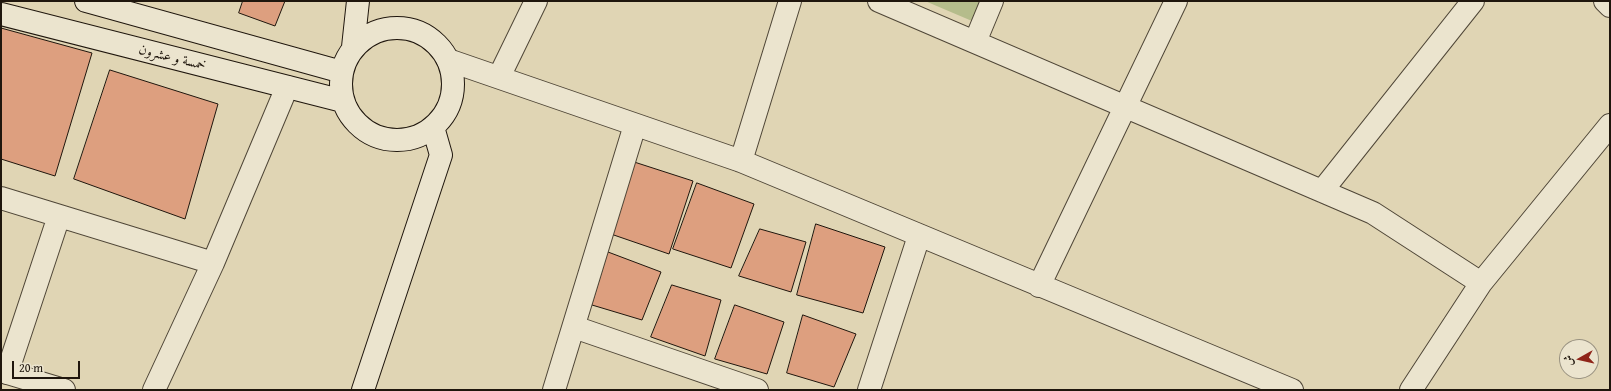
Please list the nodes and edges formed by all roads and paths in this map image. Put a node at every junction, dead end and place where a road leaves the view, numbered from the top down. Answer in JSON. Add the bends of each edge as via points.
{"nodes":[{"id":1,"x":86,"y":1,"type":"edge"},
{"id":2,"x":358,"y":1,"type":"edge"},
{"id":3,"x":536,"y":1,"type":"edge"},
{"id":4,"x":790,"y":1,"type":"edge"},
{"id":5,"x":879,"y":1,"type":"edge"},
{"id":6,"x":992,"y":1,"type":"edge"},
{"id":7,"x":1176,"y":1,"type":"edge"},
{"id":8,"x":1605,"y":1,"type":"edge"},
{"id":9,"x":1469,"y":2,"type":"edge"},
{"id":10,"x":1610,"y":6,"type":"edge"},
{"id":11,"x":125,"y":7,"type":"edge"},
{"id":12,"x":1,"y":14,"type":"edge"},
{"id":13,"x":975,"y":42,"type":"junction"},
{"id":14,"x":354,"y":47,"type":"junction"},
{"id":15,"x":448,"y":60,"type":"junction"},
{"id":16,"x":342,"y":72,"type":"junction"},
{"id":17,"x":499,"y":77,"type":"junction"},
{"id":18,"x":287,"y":87,"type":"junction"},
{"id":19,"x":343,"y":101,"type":"junction"},
{"id":20,"x":1124,"y":107,"type":"junction"},
{"id":21,"x":635,"y":125,"type":"junction"},
{"id":22,"x":1610,"y":125,"type":"edge"},
{"id":23,"x":433,"y":127,"type":"junction"},
{"id":24,"x":741,"y":162,"type":"junction"},
{"id":25,"x":1322,"y":191,"type":"junction"},
{"id":26,"x":1,"y":198,"type":"edge"},
{"id":27,"x":59,"y":216,"type":"junction"},
{"id":28,"x":919,"y":236,"type":"junction"},
{"id":29,"x":213,"y":263,"type":"junction"},
{"id":30,"x":1481,"y":283,"type":"junction"},
{"id":31,"x":1039,"y":286,"type":"junction"},
{"id":32,"x":574,"y":327,"type":"junction"},
{"id":33,"x":4,"y":372,"type":"edge"},
{"id":34,"x":64,"y":390,"type":"edge"},
{"id":35,"x":154,"y":390,"type":"edge"},
{"id":36,"x":364,"y":390,"type":"edge"},
{"id":37,"x":554,"y":390,"type":"edge"},
{"id":38,"x":757,"y":390,"type":"edge"},
{"id":39,"x":869,"y":390,"type":"edge"},
{"id":40,"x":1292,"y":390,"type":"edge"},
{"id":41,"x":1411,"y":390,"type":"edge"}],
"edges":[{"from":1,"to":11,"type":"street"},
{"from":2,"to":14,"type":"street"},
{"from":3,"to":17,"type":"street"},
{"from":4,"to":24,"type":"street"},
{"from":5,"to":13,"type":"street"},
{"from":6,"to":13,"type":"street"},
{"from":7,"to":20,"type":"street"},
{"from":8,"to":10,"type":"street"},
{"from":9,"to":25,"type":"street"},
{"from":11,"to":16,"type":"street"},
{"from":12,"to":18,"type":"street","name":"خمسة و عشرون"},
{"from":13,"to":20,"type":"street"},
{"from":14,"to":15,"type":"street","via":[[368,35],[380,30],[404,27],[423,33],[438,44]]},
{"from":14,"to":16,"type":"street"},
{"from":15,"to":17,"type":"street"},
{"from":15,"to":23,"type":"street","via":[[453,78],[452,97],[445,113]]},
{"from":16,"to":19,"type":"street","via":[[340,82]]},
{"from":17,"to":21,"type":"street"},
{"from":18,"to":19,"type":"street","name":"خمسة و عشرون"},
{"from":18,"to":29,"type":"street"},
{"from":19,"to":23,"type":"street","via":[[356,122],[381,138],[400,140],[418,136]]},
{"from":20,"to":25,"type":"street"},
{"from":20,"to":31,"type":"street"},
{"from":21,"to":24,"type":"street"},
{"from":21,"to":32,"type":"street"},
{"from":22,"to":30,"type":"street"},
{"from":23,"to":36,"type":"street","via":[[441,155]]},
{"from":24,"to":28,"type":"street"},
{"from":25,"to":30,"type":"street","via":[[1373,213]]},
{"from":26,"to":27,"type":"street"},
{"from":27,"to":29,"type":"street"},
{"from":27,"to":33,"type":"street"},
{"from":28,"to":31,"type":"street"},
{"from":28,"to":39,"type":"street"},
{"from":29,"to":35,"type":"street"},
{"from":30,"to":41,"type":"street"},
{"from":31,"to":40,"type":"street"},
{"from":32,"to":37,"type":"street"},
{"from":32,"to":38,"type":"street"},
{"from":33,"to":34,"type":"street"}]}
